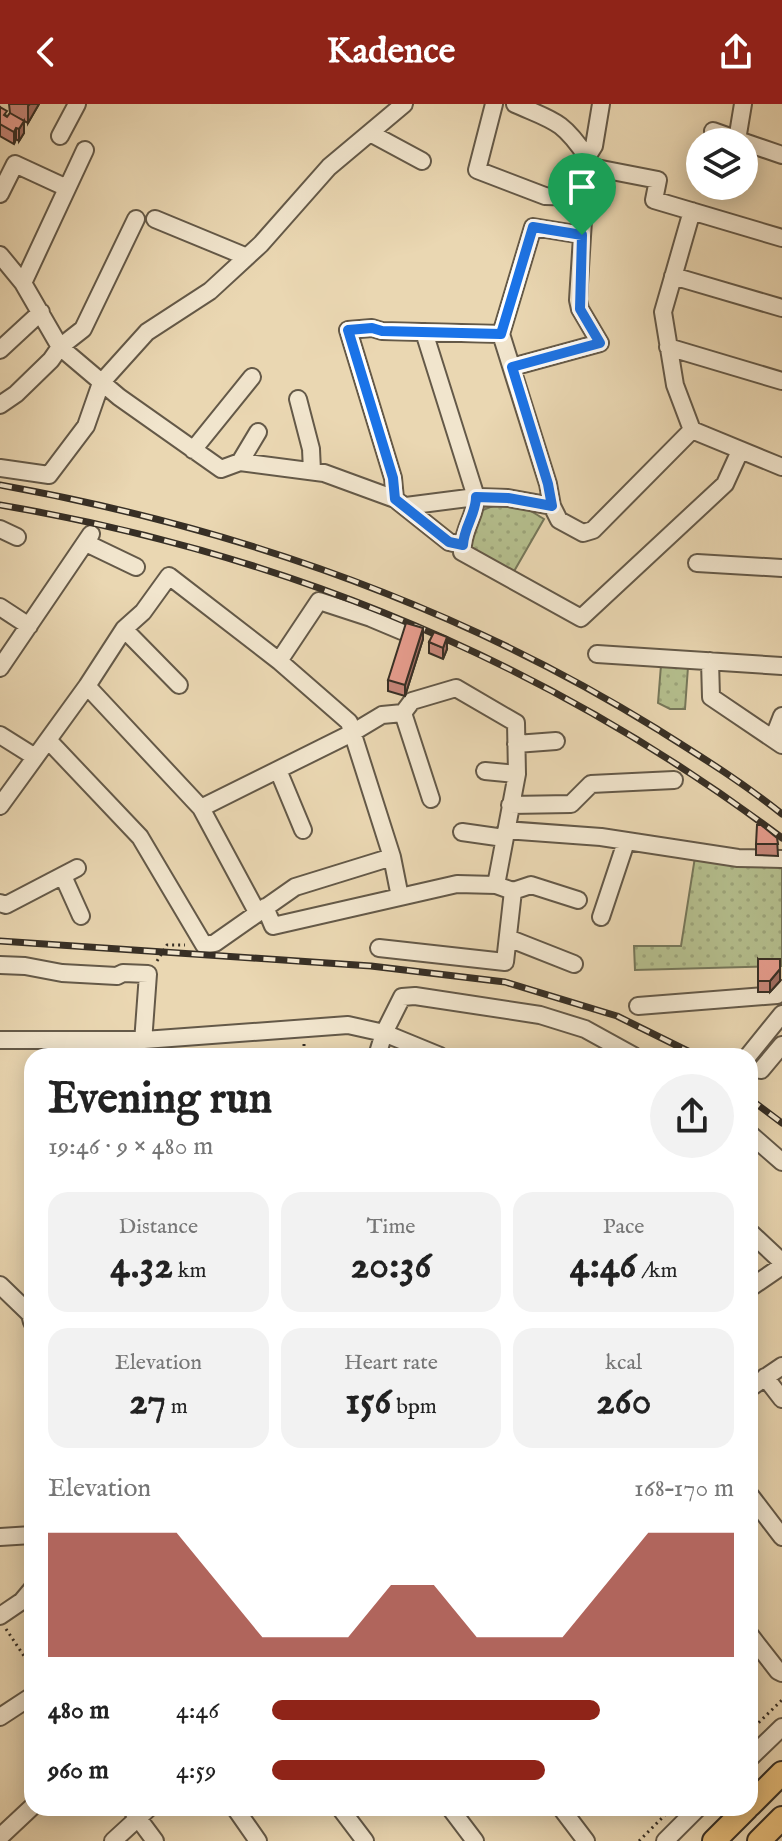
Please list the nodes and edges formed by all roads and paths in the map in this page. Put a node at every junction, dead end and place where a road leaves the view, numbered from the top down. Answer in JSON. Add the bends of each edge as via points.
{"nodes":[{"id":1,"x":77,"y":104,"type":"edge"},
{"id":2,"x":404,"y":104,"type":"edge"},
{"id":3,"x":494,"y":104,"type":"edge"},
{"id":4,"x":515,"y":104,"type":"edge"},
{"id":5,"x":601,"y":104,"type":"edge"},
{"id":6,"x":743,"y":104,"type":"edge"},
{"id":7,"x":742,"y":128,"type":"edge"},
{"id":8,"x":370,"y":133,"type":"junction"},
{"id":9,"x":60,"y":136,"type":"dead end"},
{"id":10,"x":758,"y":147,"type":"edge"},
{"id":11,"x":85,"y":150,"type":"dead end"},
{"id":12,"x":782,"y":155,"type":"edge"},
{"id":13,"x":422,"y":161,"type":"dead end"},
{"id":14,"x":586,"y":162,"type":"junction"},
{"id":15,"x":67,"y":188,"type":"junction"},
{"id":16,"x":0,"y":194,"type":"edge"},
{"id":17,"x":584,"y":197,"type":"junction"},
{"id":18,"x":692,"y":211,"type":"junction"},
{"id":19,"x":136,"y":219,"type":"dead end"},
{"id":20,"x":155,"y":219,"type":"dead end"},
{"id":21,"x":582,"y":235,"type":"junction"},
{"id":22,"x":782,"y":238,"type":"edge"},
{"id":23,"x":0,"y":255,"type":"edge"},
{"id":24,"x":247,"y":257,"type":"junction"},
{"id":25,"x":673,"y":276,"type":"junction"},
{"id":26,"x":23,"y":283,"type":"junction"},
{"id":27,"x":782,"y":308,"type":"edge"},
{"id":28,"x":41,"y":312,"type":"junction"},
{"id":29,"x":424,"y":332,"type":"junction"},
{"id":30,"x":501,"y":334,"type":"junction"},
{"id":31,"x":60,"y":347,"type":"junction"},
{"id":32,"x":668,"y":347,"type":"junction"},
{"id":33,"x":0,"y":350,"type":"edge"},
{"id":34,"x":512,"y":367,"type":"junction"},
{"id":35,"x":252,"y":377,"type":"dead end"},
{"id":36,"x":782,"y":381,"type":"edge"},
{"id":37,"x":101,"y":383,"type":"junction"},
{"id":38,"x":298,"y":399,"type":"dead end"},
{"id":39,"x":0,"y":405,"type":"edge"},
{"id":40,"x":692,"y":430,"type":"junction"},
{"id":41,"x":258,"y":432,"type":"dead end"},
{"id":42,"x":193,"y":450,"type":"junction"},
{"id":43,"x":740,"y":451,"type":"junction"},
{"id":44,"x":240,"y":462,"type":"junction"},
{"id":45,"x":782,"y":467,"type":"edge"},
{"id":46,"x":0,"y":468,"type":"edge"},
{"id":47,"x":312,"y":471,"type":"junction"},
{"id":48,"x":476,"y":497,"type":"junction"},
{"id":49,"x":400,"y":502,"type":"junction"},
{"id":50,"x":552,"y":506,"type":"junction"},
{"id":51,"x":1,"y":524,"type":"edge"},
{"id":52,"x":17,"y":537,"type":"dead end"},
{"id":53,"x":463,"y":545,"type":"junction"},
{"id":54,"x":697,"y":563,"type":"dead end"},
{"id":55,"x":136,"y":567,"type":"dead end"},
{"id":56,"x":782,"y":568,"type":"edge"},
{"id":57,"x":0,"y":607,"type":"edge"},
{"id":58,"x":29,"y":626,"type":"junction"},
{"id":59,"x":124,"y":629,"type":"junction"},
{"id":60,"x":402,"y":631,"type":"edge"},
{"id":61,"x":597,"y":654,"type":"dead end"},
{"id":62,"x":2,"y":660,"type":"edge"},
{"id":63,"x":279,"y":661,"type":"junction"},
{"id":64,"x":710,"y":661,"type":"junction"},
{"id":65,"x":782,"y":666,"type":"edge"},
{"id":66,"x":179,"y":685,"type":"dead end"},
{"id":67,"x":87,"y":686,"type":"junction"},
{"id":68,"x":403,"y":713,"type":"junction"},
{"id":69,"x":782,"y":716,"type":"edge"},
{"id":70,"x":352,"y":733,"type":"junction"},
{"id":71,"x":0,"y":735,"type":"edge"},
{"id":72,"x":48,"y":740,"type":"junction"},
{"id":73,"x":556,"y":741,"type":"dead end"},
{"id":74,"x":777,"y":742,"type":"edge"},
{"id":75,"x":516,"y":744,"type":"junction"},
{"id":76,"x":35,"y":757,"type":"junction"},
{"id":77,"x":278,"y":770,"type":"junction"},
{"id":78,"x":485,"y":771,"type":"dead end"},
{"id":79,"x":517,"y":774,"type":"junction"},
{"id":80,"x":674,"y":780,"type":"dead end"},
{"id":81,"x":431,"y":799,"type":"dead end"},
{"id":82,"x":510,"y":805,"type":"junction"},
{"id":83,"x":0,"y":806,"type":"edge"},
{"id":84,"x":201,"y":808,"type":"junction"},
{"id":85,"x":303,"y":830,"type":"dead end"},
{"id":86,"x":462,"y":832,"type":"dead end"},
{"id":87,"x":505,"y":834,"type":"junction"},
{"id":88,"x":626,"y":842,"type":"junction"},
{"id":89,"x":392,"y":857,"type":"junction"},
{"id":90,"x":782,"y":859,"type":"edge"},
{"id":91,"x":496,"y":885,"type":"junction"},
{"id":92,"x":513,"y":891,"type":"junction"},
{"id":93,"x":400,"y":897,"type":"junction"},
{"id":94,"x":578,"y":900,"type":"dead end"},
{"id":95,"x":0,"y":903,"type":"edge"},
{"id":96,"x":261,"y":910,"type":"junction"},
{"id":97,"x":81,"y":916,"type":"dead end"},
{"id":98,"x":601,"y":917,"type":"dead end"},
{"id":99,"x":508,"y":938,"type":"junction"},
{"id":100,"x":204,"y":945,"type":"junction"},
{"id":101,"x":379,"y":948,"type":"dead end"},
{"id":102,"x":574,"y":964,"type":"dead end"},
{"id":103,"x":0,"y":965,"type":"edge"},
{"id":104,"x":148,"y":974,"type":"junction"},
{"id":105,"x":782,"y":989,"type":"edge"},
{"id":106,"x":638,"y":1006,"type":"dead end"},
{"id":107,"x":782,"y":1014,"type":"edge"},
{"id":108,"x":384,"y":1033,"type":"junction"},
{"id":109,"x":0,"y":1040,"type":"edge"},
{"id":110,"x":782,"y":1045,"type":"edge"},
{"id":111,"x":41,"y":1048,"type":"edge"},
{"id":112,"x":143,"y":1048,"type":"edge"},
{"id":113,"x":379,"y":1048,"type":"edge"},
{"id":114,"x":421,"y":1048,"type":"edge"},
{"id":115,"x":606,"y":1048,"type":"edge"},
{"id":116,"x":754,"y":1048,"type":"edge"},
{"id":117,"x":761,"y":1070,"type":"dead end"},
{"id":118,"x":758,"y":1141,"type":"edge"},
{"id":119,"x":782,"y":1162,"type":"edge"},
{"id":120,"x":758,"y":1240,"type":"edge"},
{"id":121,"x":782,"y":1264,"type":"edge"},
{"id":122,"x":758,"y":1282,"type":"edge"},
{"id":123,"x":0,"y":1285,"type":"edge"},
{"id":124,"x":24,"y":1308,"type":"edge"},
{"id":125,"x":782,"y":1366,"type":"edge"},
{"id":126,"x":765,"y":1377,"type":"junction"},
{"id":127,"x":758,"y":1382,"type":"edge"},
{"id":128,"x":782,"y":1399,"type":"edge"},
{"id":129,"x":758,"y":1506,"type":"edge"},
{"id":130,"x":24,"y":1536,"type":"edge"},
{"id":131,"x":0,"y":1537,"type":"edge"},
{"id":132,"x":782,"y":1537,"type":"edge"},
{"id":133,"x":24,"y":1599,"type":"edge"},
{"id":134,"x":3,"y":1622,"type":"edge"},
{"id":135,"x":758,"y":1645,"type":"edge"},
{"id":136,"x":24,"y":1655,"type":"edge"},
{"id":137,"x":782,"y":1673,"type":"edge"},
{"id":138,"x":782,"y":1700,"type":"edge"},
{"id":139,"x":24,"y":1701,"type":"edge"},
{"id":140,"x":0,"y":1717,"type":"edge"},
{"id":141,"x":758,"y":1723,"type":"edge"},
{"id":142,"x":782,"y":1727,"type":"edge"},
{"id":143,"x":758,"y":1750,"type":"edge"},
{"id":144,"x":782,"y":1773,"type":"edge"},
{"id":145,"x":758,"y":1798,"type":"edge"},
{"id":146,"x":24,"y":1814,"type":"edge"},
{"id":147,"x":135,"y":1816,"type":"edge"},
{"id":148,"x":142,"y":1816,"type":"edge"},
{"id":149,"x":241,"y":1816,"type":"edge"},
{"id":150,"x":346,"y":1816,"type":"edge"},
{"id":151,"x":456,"y":1816,"type":"edge"},
{"id":152,"x":567,"y":1816,"type":"edge"},
{"id":153,"x":664,"y":1816,"type":"edge"},
{"id":154,"x":690,"y":1816,"type":"edge"},
{"id":155,"x":740,"y":1816,"type":"edge"},
{"id":156,"x":782,"y":1818,"type":"edge"},
{"id":157,"x":0,"y":1837,"type":"edge"},
{"id":158,"x":113,"y":1841,"type":"edge"},
{"id":159,"x":155,"y":1841,"type":"edge"},
{"id":160,"x":258,"y":1841,"type":"edge"},
{"id":161,"x":365,"y":1841,"type":"edge"},
{"id":162,"x":475,"y":1841,"type":"edge"},
{"id":163,"x":586,"y":1841,"type":"edge"},
{"id":164,"x":639,"y":1841,"type":"edge"},
{"id":165,"x":665,"y":1841,"type":"edge"},
{"id":166,"x":714,"y":1841,"type":"edge"},
{"id":167,"x":759,"y":1841,"type":"edge"}],
"edges":[{"from":1,"to":9,"type":"street"},
{"from":2,"to":8,"type":"street"},
{"from":3,"to":17,"type":"street","via":[[477,170],[545,196]]},
{"from":4,"to":14,"type":"street","via":[[558,123],[575,138]]},
{"from":5,"to":14,"type":"street"},
{"from":6,"to":7,"type":"street"},
{"from":8,"to":13,"type":"street"},
{"from":8,"to":24,"type":"street","via":[[329,167]]},
{"from":10,"to":12,"type":"street"},
{"from":11,"to":15,"type":"street"},
{"from":14,"to":17,"type":"street"},
{"from":14,"to":18,"type":"street","via":[[658,180],[654,200]]},
{"from":15,"to":16,"type":"street","via":[[15,164]]},
{"from":15,"to":26,"type":"street"},
{"from":17,"to":21,"type":"street"},
{"from":18,"to":22,"type":"street"},
{"from":18,"to":25,"type":"street"},
{"from":19,"to":31,"type":"street","via":[[83,329]]},
{"from":20,"to":24,"type":"street"},
{"from":21,"to":30,"type":"street","via":[[533,227]]},
{"from":21,"to":34,"type":"street","via":[[580,309],[600,343]]},
{"from":23,"to":26,"type":"street"},
{"from":24,"to":37,"type":"street","via":[[210,291],[156,324]]},
{"from":25,"to":27,"type":"street"},
{"from":25,"to":32,"type":"street","via":[[663,312]]},
{"from":26,"to":28,"type":"street"},
{"from":28,"to":31,"type":"street"},
{"from":28,"to":33,"type":"street"},
{"from":29,"to":30,"type":"street"},
{"from":29,"to":48,"type":"street"},
{"from":29,"to":49,"type":"street","via":[[348,330]]},
{"from":30,"to":34,"type":"street"},
{"from":31,"to":37,"type":"street"},
{"from":31,"to":39,"type":"street"},
{"from":32,"to":36,"type":"street"},
{"from":32,"to":40,"type":"street"},
{"from":34,"to":50,"type":"street"},
{"from":35,"to":42,"type":"street"},
{"from":37,"to":42,"type":"street"},
{"from":37,"to":46,"type":"street","via":[[86,426],[49,475]]},
{"from":38,"to":47,"type":"street"},
{"from":40,"to":43,"type":"street"},
{"from":40,"to":50,"type":"street","via":[[593,530],[583,533],[559,520]]},
{"from":41,"to":44,"type":"street"},
{"from":42,"to":44,"type":"street","via":[[221,469]]},
{"from":43,"to":45,"type":"street"},
{"from":43,"to":53,"type":"street","via":[[725,484],[581,618],[462,552]]},
{"from":44,"to":47,"type":"street"},
{"from":47,"to":49,"type":"street"},
{"from":48,"to":49,"type":"street"},
{"from":48,"to":50,"type":"street"},
{"from":48,"to":53,"type":"street"},
{"from":49,"to":53,"type":"street","via":[[449,542]]},
{"from":51,"to":52,"type":"street"},
{"from":54,"to":56,"type":"street"},
{"from":55,"to":58,"type":"street","via":[[89,538]]},
{"from":57,"to":58,"type":"street"},
{"from":58,"to":62,"type":"street"},
{"from":59,"to":63,"type":"street","via":[[169,576]]},
{"from":59,"to":66,"type":"street"},
{"from":59,"to":67,"type":"street"},
{"from":60,"to":63,"type":"street","via":[[319,601]]},
{"from":61,"to":64,"type":"street"},
{"from":63,"to":70,"type":"street","via":[[349,722]]},
{"from":64,"to":65,"type":"street"},
{"from":64,"to":74,"type":"street","via":[[711,697]]},
{"from":67,"to":72,"type":"street"},
{"from":67,"to":84,"type":"street"},
{"from":68,"to":70,"type":"street","via":[[382,715]]},
{"from":68,"to":75,"type":"street","via":[[412,701],[456,688],[516,723]]},
{"from":68,"to":81,"type":"street"},
{"from":69,"to":74,"type":"street"},
{"from":70,"to":77,"type":"street"},
{"from":70,"to":89,"type":"street"},
{"from":71,"to":76,"type":"street"},
{"from":72,"to":76,"type":"street"},
{"from":72,"to":100,"type":"street","via":[[140,837]]},
{"from":73,"to":75,"type":"street"},
{"from":75,"to":79,"type":"street"},
{"from":76,"to":83,"type":"street"},
{"from":77,"to":84,"type":"street"},
{"from":77,"to":85,"type":"street"},
{"from":78,"to":79,"type":"street"},
{"from":79,"to":82,"type":"street"},
{"from":80,"to":82,"type":"street","via":[[591,784],[571,804]]},
{"from":82,"to":87,"type":"street"},
{"from":84,"to":96,"type":"street"},
{"from":86,"to":87,"type":"street"},
{"from":87,"to":88,"type":"street"},
{"from":87,"to":91,"type":"street"},
{"from":88,"to":90,"type":"street"},
{"from":88,"to":98,"type":"street"},
{"from":89,"to":93,"type":"street"},
{"from":89,"to":96,"type":"street","via":[[295,887]]},
{"from":91,"to":92,"type":"street"},
{"from":91,"to":93,"type":"street","via":[[457,884]]},
{"from":92,"to":94,"type":"street","via":[[531,885]]},
{"from":92,"to":99,"type":"street"},
{"from":93,"to":96,"type":"street","via":[[273,926]]},
{"from":95,"to":97,"type":"street","via":[[6,905],[70,872]]},
{"from":96,"to":100,"type":"street","via":[[215,943]]},
{"from":99,"to":101,"type":"street","via":[[505,962]]},
{"from":99,"to":102,"type":"street"},
{"from":100,"to":104,"type":"path","via":[[167,945]]},
{"from":103,"to":104,"type":"street","via":[[62,973]]},
{"from":104,"to":112,"type":"street"},
{"from":105,"to":106,"type":"street","via":[[777,995]]},
{"from":107,"to":116,"type":"street"},
{"from":108,"to":112,"type":"street","via":[[348,1025]]},
{"from":108,"to":113,"type":"street"},
{"from":108,"to":114,"type":"street"},
{"from":108,"to":115,"type":"street","via":[[402,997],[415,996],[540,1015],[585,1029]]},
{"from":109,"to":111,"type":"street"},
{"from":110,"to":117,"type":"street"},
{"from":111,"to":112,"type":"street"},
{"from":118,"to":119,"type":"street"},
{"from":120,"to":121,"type":"street"},
{"from":121,"to":122,"type":"street"},
{"from":123,"to":124,"type":"street"},
{"from":125,"to":126,"type":"street"},
{"from":126,"to":127,"type":"street"},
{"from":126,"to":128,"type":"street"},
{"from":129,"to":132,"type":"street"},
{"from":130,"to":131,"type":"street"},
{"from":133,"to":134,"type":"street"},
{"from":134,"to":136,"type":"path"},
{"from":135,"to":137,"type":"street"},
{"from":138,"to":141,"type":"path"},
{"from":139,"to":140,"type":"street"},
{"from":142,"to":143,"type":"street"},
{"from":144,"to":145,"type":"highway"},
{"from":146,"to":157,"type":"street"},
{"from":147,"to":158,"type":"street"},
{"from":148,"to":159,"type":"street"},
{"from":149,"to":160,"type":"street"},
{"from":150,"to":161,"type":"street"},
{"from":151,"to":162,"type":"street"},
{"from":152,"to":163,"type":"street"},
{"from":153,"to":164,"type":"path"},
{"from":154,"to":165,"type":"street"},
{"from":155,"to":166,"type":"highway"},
{"from":156,"to":167,"type":"highway"}]}
